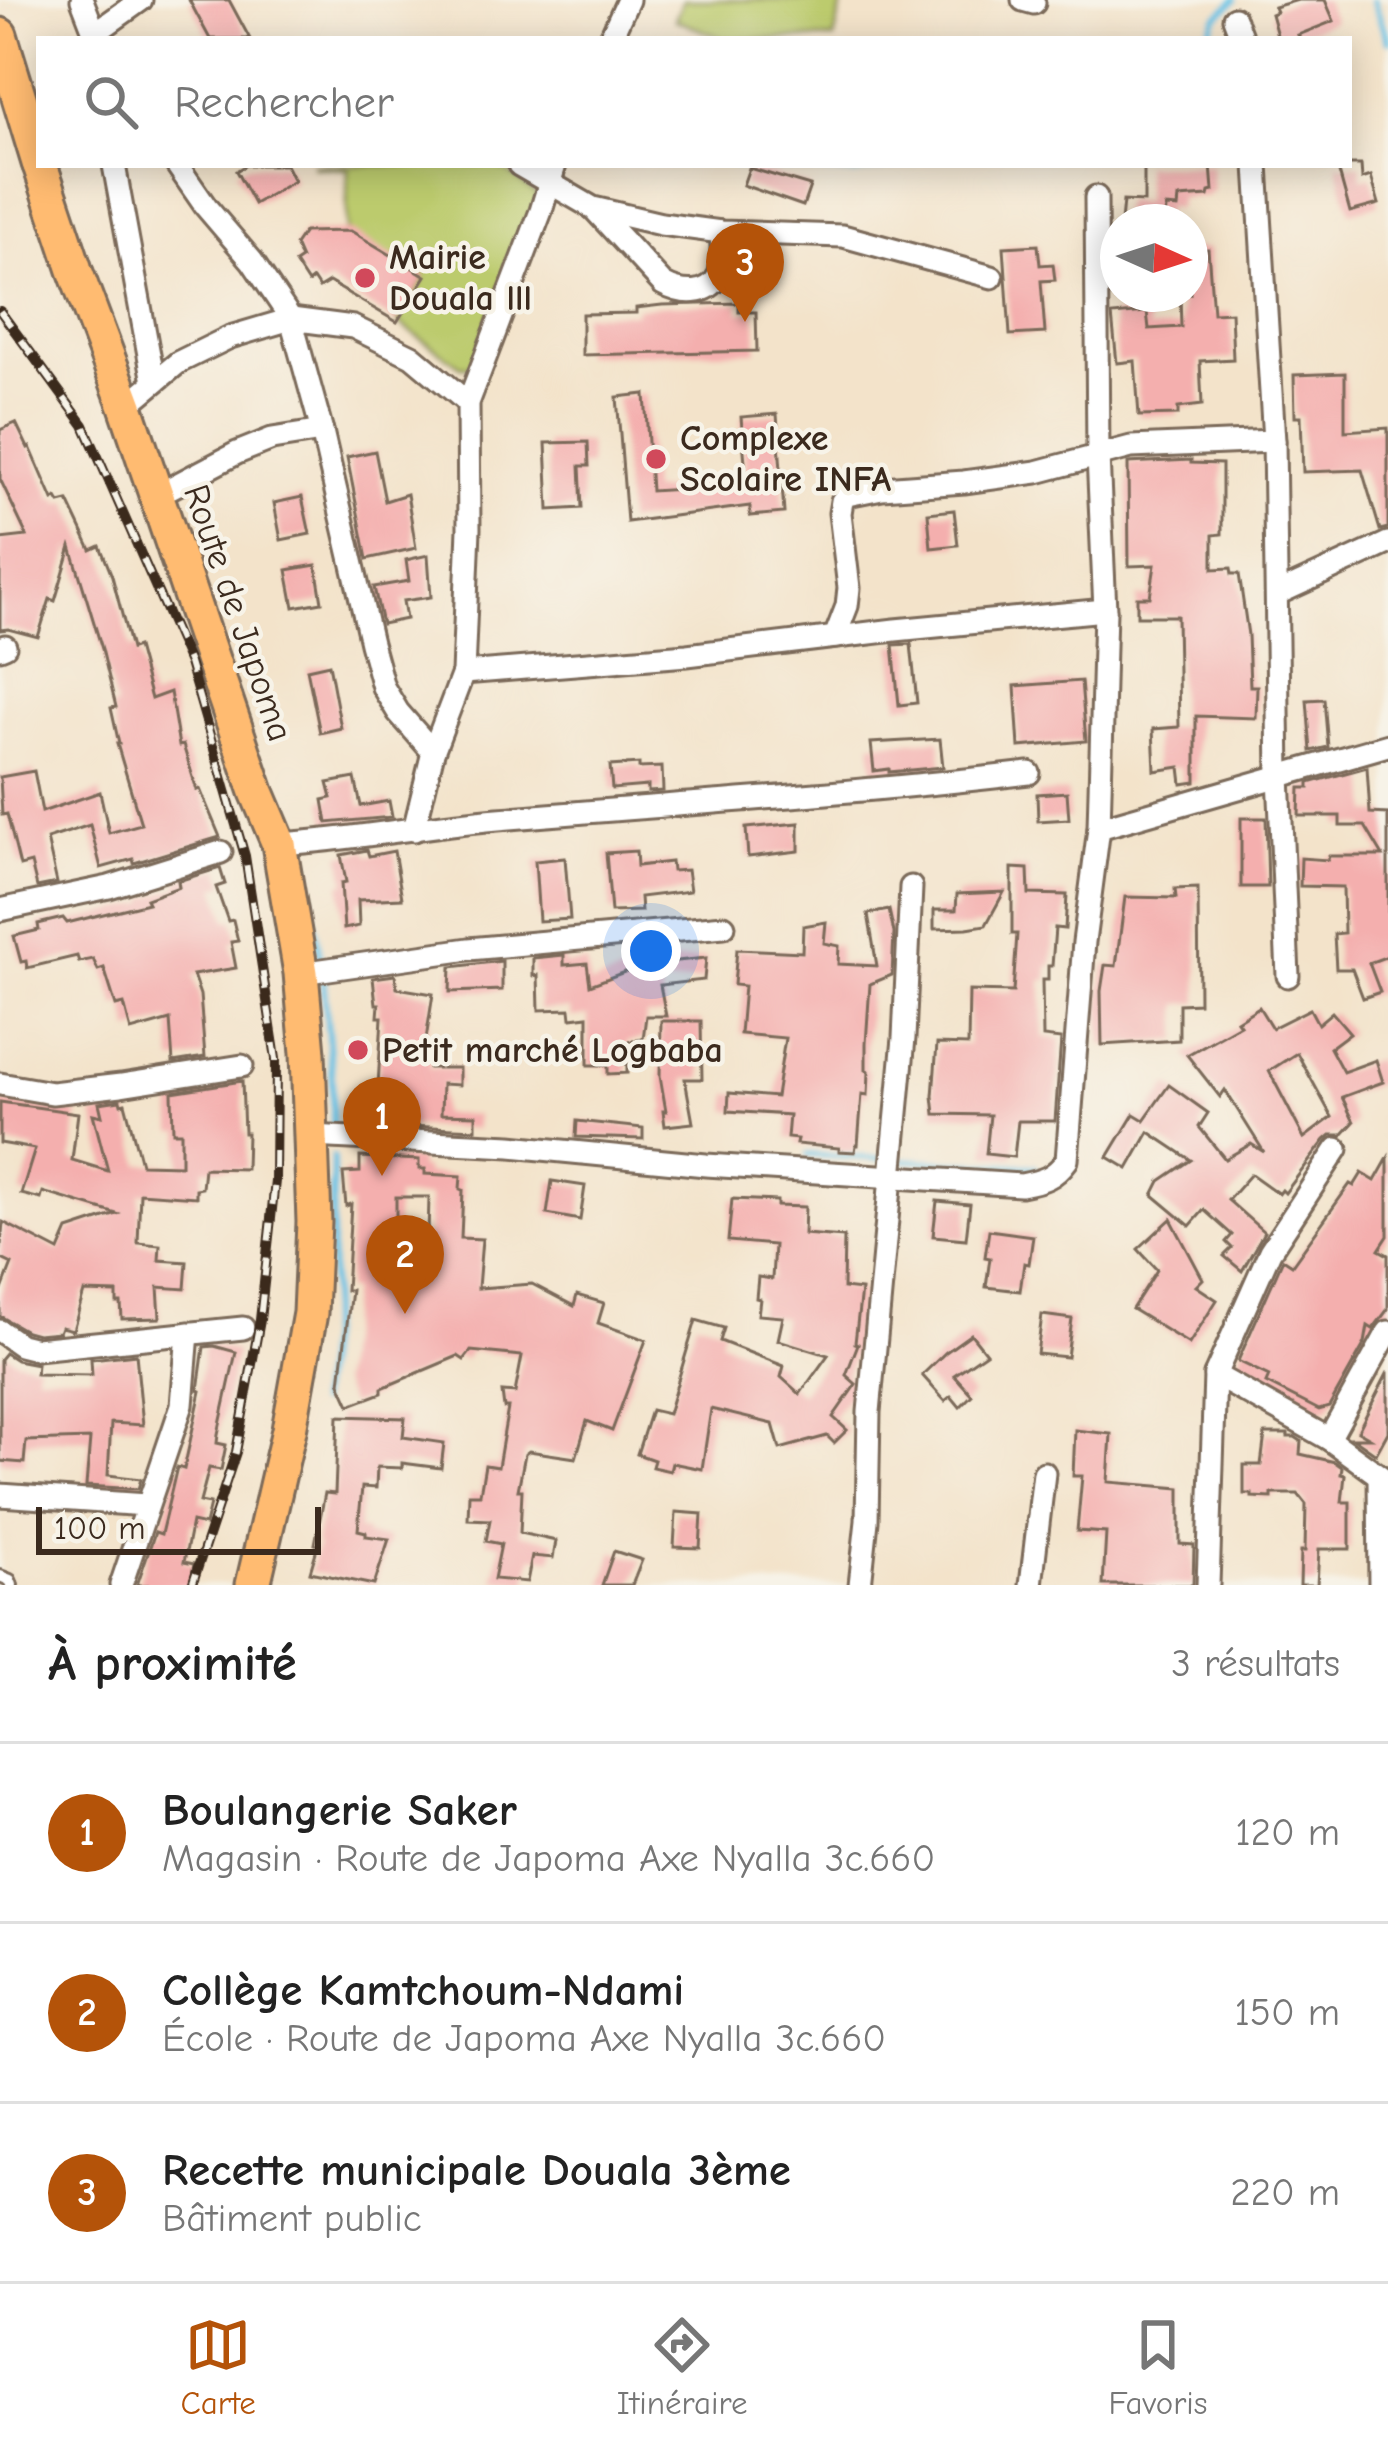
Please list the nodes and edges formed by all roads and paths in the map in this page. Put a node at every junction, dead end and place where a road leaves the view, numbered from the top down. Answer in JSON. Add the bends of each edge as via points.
{"nodes":[{"id":1,"x":82,"y":0,"type":"edge"},
{"id":2,"x":141,"y":0,"type":"edge"},
{"id":3,"x":628,"y":0,"type":"edge"},
{"id":4,"x":0,"y":35,"type":"edge"},
{"id":5,"x":96,"y":36,"type":"edge"},
{"id":6,"x":611,"y":36,"type":"edge"},
{"id":7,"x":36,"y":154,"type":"edge"},
{"id":8,"x":40,"y":168,"type":"edge"},
{"id":9,"x":115,"y":168,"type":"edge"},
{"id":10,"x":179,"y":168,"type":"edge"},
{"id":11,"x":1257,"y":168,"type":"edge"},
{"id":12,"x":552,"y":173,"type":"edge"},
{"id":13,"x":1096,"y":197,"type":"dead end"},
{"id":14,"x":593,"y":208,"type":"junction"},
{"id":15,"x":721,"y":232,"type":"junction"},
{"id":16,"x":992,"y":277,"type":"dead end"},
{"id":17,"x":291,"y":319,"type":"junction"},
{"id":18,"x":154,"y":382,"type":"junction"},
{"id":19,"x":468,"y":403,"type":"junction"},
{"id":20,"x":126,"y":406,"type":"junction"},
{"id":21,"x":322,"y":431,"type":"junction"},
{"id":22,"x":1274,"y":442,"type":"junction"},
{"id":23,"x":1098,"y":456,"type":"junction"},
{"id":24,"x":157,"y":495,"type":"junction"},
{"id":25,"x":1388,"y":543,"type":"edge"},
{"id":26,"x":1277,"y":594,"type":"junction"},
{"id":27,"x":1105,"y":610,"type":"junction"},
{"id":28,"x":835,"y":637,"type":"junction"},
{"id":29,"x":464,"y":673,"type":"junction"},
{"id":30,"x":1388,"y":746,"type":"edge"},
{"id":31,"x":434,"y":752,"type":"junction"},
{"id":32,"x":1029,"y":773,"type":"dead end"},
{"id":33,"x":1279,"y":776,"type":"junction"},
{"id":34,"x":1099,"y":828,"type":"junction"},
{"id":35,"x":414,"y":830,"type":"junction"},
{"id":36,"x":279,"y":844,"type":"junction"},
{"id":37,"x":221,"y":852,"type":"dead end"},
{"id":38,"x":911,"y":887,"type":"dead end"},
{"id":39,"x":0,"y":910,"type":"edge"},
{"id":40,"x":724,"y":926,"type":"dead end"},
{"id":41,"x":301,"y":973,"type":"junction"},
{"id":42,"x":1288,"y":976,"type":"dead end"},
{"id":43,"x":242,"y":1066,"type":"dead end"},
{"id":44,"x":0,"y":1084,"type":"edge"},
{"id":45,"x":311,"y":1136,"type":"junction"},
{"id":46,"x":1337,"y":1149,"type":"dead end"},
{"id":47,"x":891,"y":1177,"type":"junction"},
{"id":48,"x":243,"y":1328,"type":"dead end"},
{"id":49,"x":0,"y":1331,"type":"edge"},
{"id":50,"x":1388,"y":1332,"type":"edge"},
{"id":51,"x":188,"y":1333,"type":"junction"},
{"id":52,"x":1215,"y":1375,"type":"junction"},
{"id":53,"x":1329,"y":1439,"type":"junction"},
{"id":54,"x":1044,"y":1473,"type":"dead end"},
{"id":55,"x":1383,"y":1479,"type":"edge"},
{"id":56,"x":0,"y":1495,"type":"edge"},
{"id":57,"x":146,"y":1505,"type":"junction"},
{"id":58,"x":0,"y":1576,"type":"edge"},
{"id":59,"x":12,"y":1585,"type":"edge"},
{"id":60,"x":122,"y":1585,"type":"edge"},
{"id":61,"x":253,"y":1585,"type":"edge"},
{"id":62,"x":860,"y":1585,"type":"edge"},
{"id":63,"x":1031,"y":1585,"type":"edge"},
{"id":64,"x":1208,"y":1585,"type":"edge"},
{"id":65,"x":1380,"y":1585,"type":"edge"}],
"edges":[{"from":1,"to":5,"type":"street"},
{"from":2,"to":5,"type":"street"},
{"from":3,"to":6,"type":"street"},
{"from":4,"to":7,"type":"main road","name":"Route de Japoma"},
{"from":8,"to":20,"type":"main road","name":"Route de Japoma"},
{"from":9,"to":18,"type":"street"},
{"from":10,"to":17,"type":"street"},
{"from":11,"to":22,"type":"street"},
{"from":12,"to":14,"type":"street"},
{"from":12,"to":19,"type":"street"},
{"from":13,"to":23,"type":"street"},
{"from":14,"to":15,"type":"street"},
{"from":14,"to":15,"type":"street","via":[[677,292],[708,287],[718,276]]},
{"from":15,"to":16,"type":"street","via":[[843,236]]},
{"from":17,"to":18,"type":"street","via":[[230,337]]},
{"from":17,"to":19,"type":"street","via":[[353,327],[412,356]]},
{"from":17,"to":21,"type":"street"},
{"from":18,"to":20,"type":"street"},
{"from":19,"to":29,"type":"street"},
{"from":20,"to":24,"type":"main road","name":"Route de Japoma"},
{"from":21,"to":24,"type":"street","via":[[272,439]]},
{"from":21,"to":31,"type":"street","via":[[383,687]]},
{"from":22,"to":23,"type":"street","via":[[1132,447]]},
{"from":22,"to":26,"type":"street"},
{"from":23,"to":27,"type":"street"},
{"from":23,"to":28,"type":"street","via":[[1037,472],[848,495],[840,513],[850,588]]},
{"from":24,"to":36,"type":"main road","name":"Route de Japoma"},
{"from":25,"to":26,"type":"street"},
{"from":26,"to":33,"type":"street"},
{"from":27,"to":28,"type":"street"},
{"from":27,"to":34,"type":"street"},
{"from":28,"to":29,"type":"street"},
{"from":29,"to":31,"type":"street"},
{"from":30,"to":33,"type":"street"},
{"from":31,"to":35,"type":"street"},
{"from":32,"to":35,"type":"street"},
{"from":33,"to":34,"type":"street"},
{"from":33,"to":42,"type":"street"},
{"from":34,"to":47,"type":"street","via":[[1067,1160],[1046,1181],[1022,1185]]},
{"from":35,"to":36,"type":"street"},
{"from":36,"to":41,"type":"main road","name":"Route de Japoma"},
{"from":37,"to":39,"type":"street"},
{"from":38,"to":47,"type":"street"},
{"from":40,"to":41,"type":"street"},
{"from":41,"to":45,"type":"main road","name":"Route de Japoma"},
{"from":43,"to":44,"type":"street","via":[[52,1093]]},
{"from":45,"to":47,"type":"street"},
{"from":45,"to":61,"type":"main road","name":"Route de Japoma","via":[[310,1313]]},
{"from":46,"to":52,"type":"street","via":[[1270,1251]]},
{"from":47,"to":62,"type":"street"},
{"from":48,"to":51,"type":"street"},
{"from":49,"to":51,"type":"street","via":[[37,1349]]},
{"from":50,"to":53,"type":"street"},
{"from":51,"to":57,"type":"street","via":[[182,1405]]},
{"from":52,"to":53,"type":"street"},
{"from":52,"to":64,"type":"street"},
{"from":53,"to":55,"type":"street"},
{"from":54,"to":63,"type":"street"},
{"from":55,"to":65,"type":"street"},
{"from":56,"to":57,"type":"street"},
{"from":57,"to":60,"type":"street"},
{"from":58,"to":59,"type":"lane"}]}
